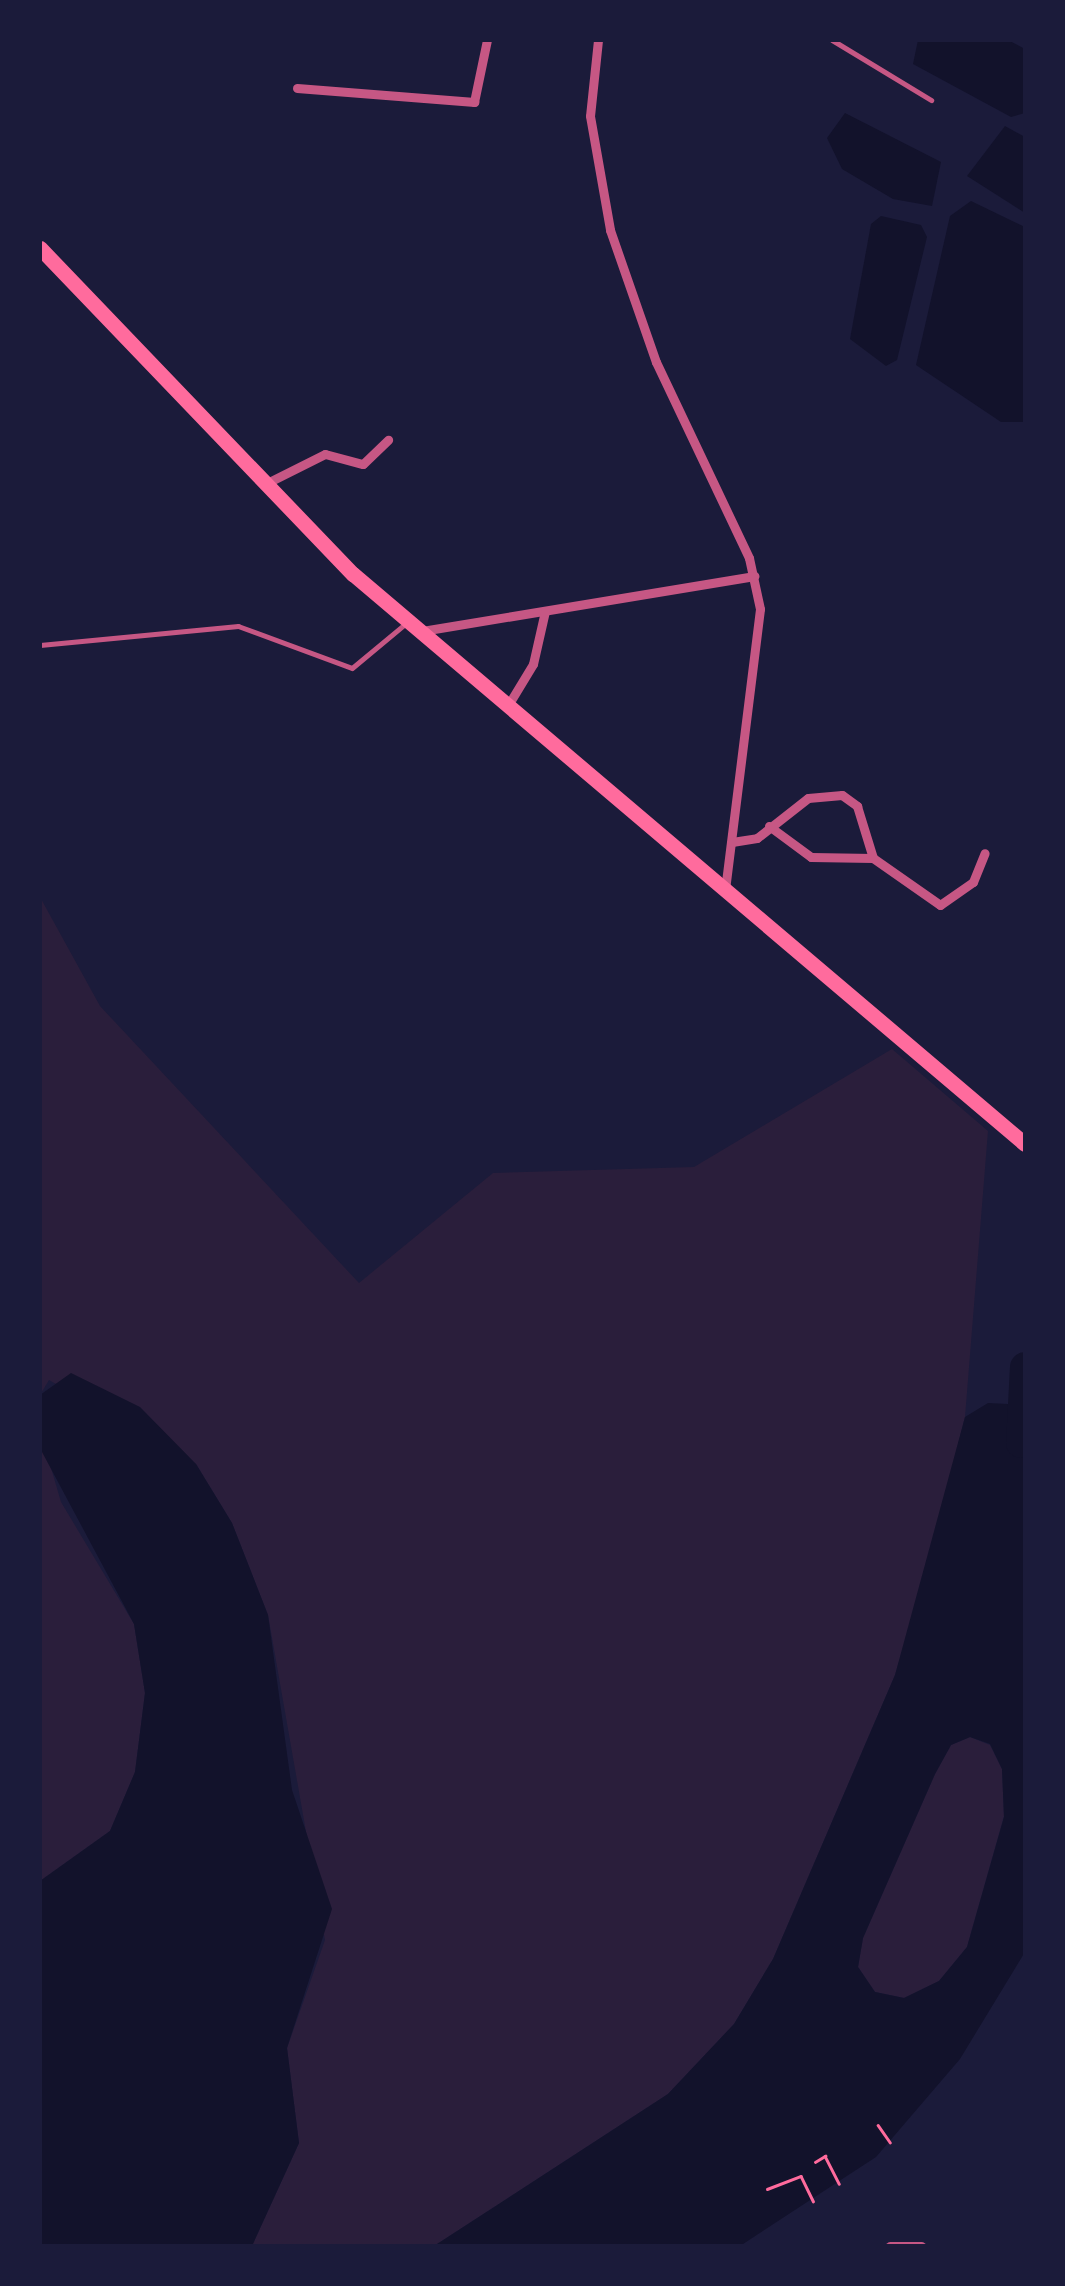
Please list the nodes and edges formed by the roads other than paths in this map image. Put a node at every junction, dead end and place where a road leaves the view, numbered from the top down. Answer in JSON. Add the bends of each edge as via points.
{"nodes":[{"id":1,"x":487,"y":40,"type":"edge"},
{"id":2,"x":598,"y":40,"type":"edge"},
{"id":3,"x":832,"y":40,"type":"edge"},
{"id":4,"x":298,"y":88,"type":"dead end"},
{"id":5,"x":931,"y":100,"type":"dead end"},
{"id":6,"x":40,"y":248,"type":"edge"},
{"id":7,"x":388,"y":440,"type":"dead end"},
{"id":8,"x":263,"y":485,"type":"junction"},
{"id":9,"x":754,"y":576,"type":"junction"},
{"id":10,"x":544,"y":611,"type":"junction"},
{"id":11,"x":413,"y":627,"type":"junction"},
{"id":12,"x":40,"y":646,"type":"edge"},
{"id":13,"x":507,"y":707,"type":"junction"},
{"id":14,"x":769,"y":826,"type":"junction"},
{"id":15,"x":732,"y":842,"type":"junction"},
{"id":16,"x":984,"y":852,"type":"dead end"},
{"id":17,"x":873,"y":858,"type":"junction"},
{"id":18,"x":725,"y":898,"type":"junction"},
{"id":19,"x":1025,"y":1144,"type":"edge"},
{"id":20,"x":890,"y":2246,"type":"edge"},
{"id":21,"x":922,"y":2246,"type":"edge"}],
"edges":[{"from":1,"to":4,"type":"street","via":[[474,102]]},
{"from":2,"to":9,"type":"street","via":[[590,116],[610,230],[662,376]]},
{"from":3,"to":5,"type":"lane"},
{"from":6,"to":8,"type":"highway"},
{"from":7,"to":8,"type":"street","via":[[363,464],[325,454]]},
{"from":8,"to":11,"type":"highway"},
{"from":9,"to":10,"type":"street"},
{"from":9,"to":15,"type":"street","via":[[759,671]]},
{"from":10,"to":11,"type":"street"},
{"from":10,"to":13,"type":"street","via":[[533,664]]},
{"from":11,"to":12,"type":"lane","via":[[352,668],[238,626]]},
{"from":11,"to":13,"type":"highway"},
{"from":13,"to":18,"type":"highway"},
{"from":14,"to":15,"type":"street"},
{"from":14,"to":17,"type":"street","via":[[811,857]]},
{"from":14,"to":17,"type":"street","via":[[808,798],[842,796],[857,806]]},
{"from":15,"to":18,"type":"street"},
{"from":16,"to":17,"type":"street","via":[[973,882],[940,905]]},
{"from":18,"to":19,"type":"highway"},
{"from":20,"to":21,"type":"street"}]}
